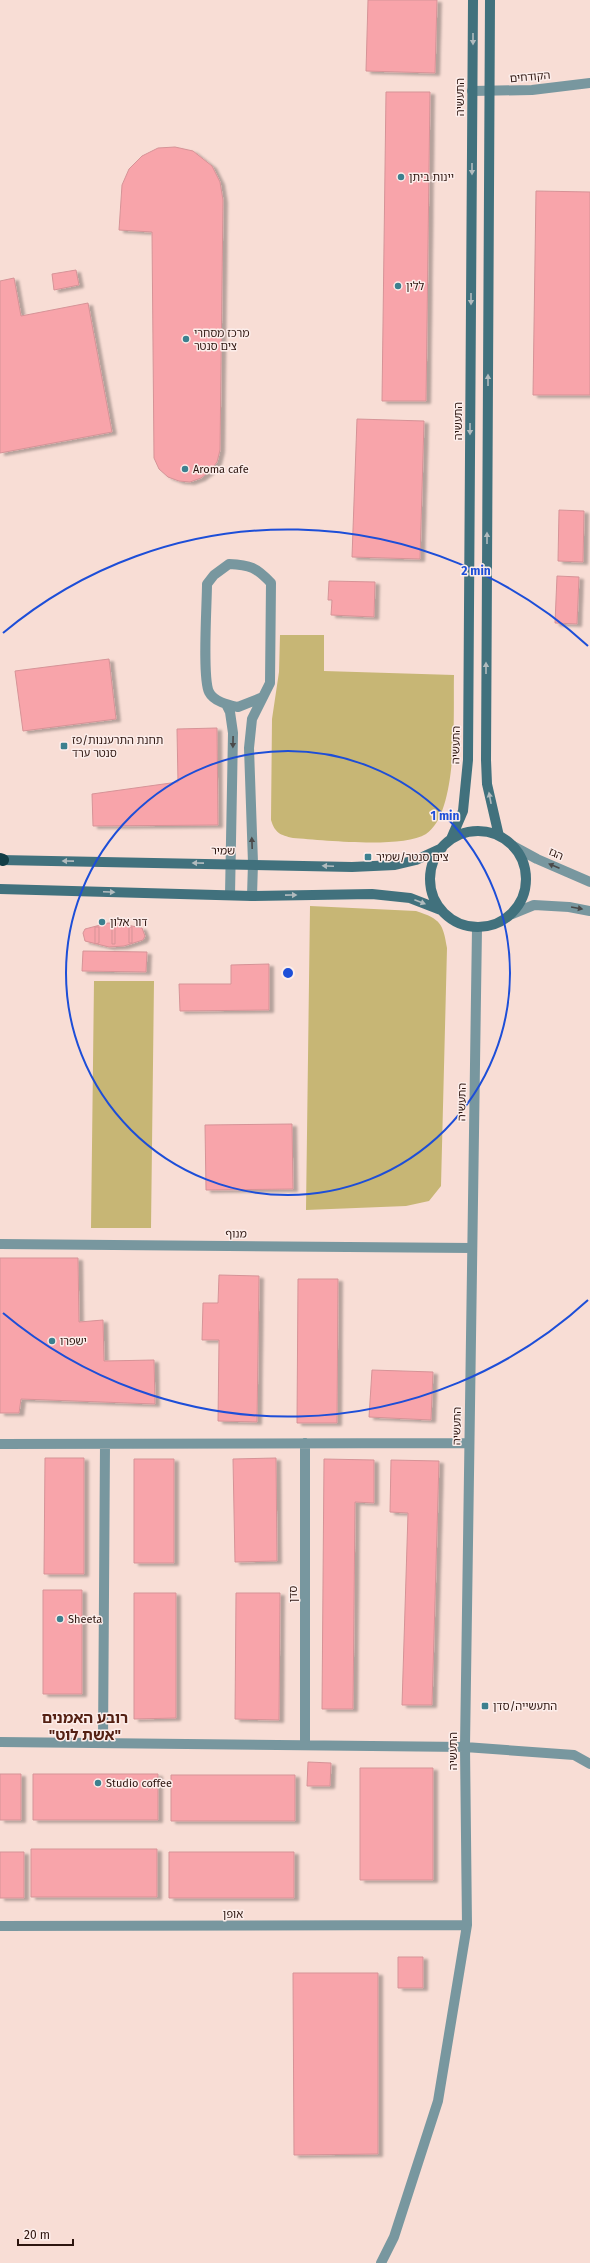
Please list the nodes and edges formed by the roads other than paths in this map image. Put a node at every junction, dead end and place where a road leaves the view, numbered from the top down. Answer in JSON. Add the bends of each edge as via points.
{"nodes":[{"id":1,"x":473,"y":0,"type":"edge"},
{"id":2,"x":490,"y":0,"type":"edge"},
{"id":3,"x":590,"y":83,"type":"edge"},
{"id":4,"x":472,"y":91,"type":"junction"},
{"id":5,"x":490,"y":92,"type":"junction"},
{"id":6,"x":263,"y":697,"type":"junction"},
{"id":7,"x":226,"y":704,"type":"junction"},
{"id":8,"x":499,"y":836,"type":"junction"},
{"id":9,"x":451,"y":839,"type":"junction"},
{"id":10,"x":513,"y":846,"type":"junction"},
{"id":11,"x":442,"y":848,"type":"junction"},
{"id":12,"x":1,"y":860,"type":"edge"},
{"id":13,"x":230,"y":863,"type":"junction"},
{"id":14,"x":253,"y":863,"type":"junction"},
{"id":15,"x":590,"y":882,"type":"edge"},
{"id":16,"x":0,"y":889,"type":"edge"},
{"id":17,"x":230,"y":895,"type":"junction"},
{"id":18,"x":252,"y":896,"type":"junction"},
{"id":19,"x":441,"y":910,"type":"junction"},
{"id":20,"x":590,"y":911,"type":"edge"},
{"id":21,"x":512,"y":914,"type":"junction"},
{"id":22,"x":477,"y":928,"type":"junction"},
{"id":23,"x":0,"y":1244,"type":"edge"},
{"id":24,"x":472,"y":1248,"type":"junction"},
{"id":25,"x":305,"y":1443,"type":"junction"},
{"id":26,"x":469,"y":1443,"type":"junction"},
{"id":27,"x":0,"y":1444,"type":"edge"},
{"id":28,"x":105,"y":1444,"type":"junction"},
{"id":29,"x":0,"y":1742,"type":"edge"},
{"id":30,"x":103,"y":1743,"type":"junction"},
{"id":31,"x":305,"y":1745,"type":"junction"},
{"id":32,"x":464,"y":1747,"type":"junction"},
{"id":33,"x":590,"y":1764,"type":"edge"},
{"id":34,"x":0,"y":1926,"type":"edge"},
{"id":35,"x":467,"y":1926,"type":"junction"},
{"id":36,"x":381,"y":2263,"type":"edge"}],
"edges":[{"from":1,"to":4,"type":"street","name":"התעשיה","one_way":true},
{"from":2,"to":5,"type":"street"},
{"from":3,"to":5,"type":"street","name":"הקודחים"},
{"from":4,"to":5,"type":"street","name":"הקודחים"},
{"from":4,"to":9,"type":"street","name":"התעשיה","one_way":true,"via":[[468,760],[463,811]]},
{"from":8,"to":5,"type":"street","one_way":true,"via":[[487,784],[486,760]]},
{"from":6,"to":7,"type":"street","via":[[238,707]]},
{"from":6,"to":7,"type":"street","via":[[270,683],[271,583],[251,566],[229,564],[207,584],[209,692]]},
{"from":14,"to":6,"type":"street","one_way":true,"via":[[249,748],[252,719]]},
{"from":7,"to":13,"type":"street","one_way":true,"via":[[230,712],[233,733]]},
{"from":8,"to":9,"type":"street","via":[[490,832],[472,831]]},
{"from":8,"to":10,"type":"street"},
{"from":9,"to":11,"type":"street"},
{"from":15,"to":10,"type":"street","name":"הגז","one_way":true},
{"from":10,"to":21,"type":"street","via":[[523,863],[526,880],[522,900]]},
{"from":11,"to":14,"type":"street","name":"שמיר","one_way":true,"via":[[416,860],[395,865]]},
{"from":11,"to":19,"type":"street","via":[[431,869],[431,888]]},
{"from":13,"to":12,"type":"street","name":"שמיר","one_way":true},
{"from":13,"to":14,"type":"street","name":"שמיר"},
{"from":13,"to":17,"type":"street"},
{"from":14,"to":18,"type":"street"},
{"from":16,"to":17,"type":"street","one_way":true},
{"from":17,"to":18,"type":"street"},
{"from":18,"to":19,"type":"street","one_way":true,"via":[[372,894],[410,898]]},
{"from":19,"to":22,"type":"street","via":[[454,922]]},
{"from":21,"to":20,"type":"street","one_way":true,"via":[[534,905]]},
{"from":21,"to":22,"type":"street","via":[[493,925]]},
{"from":22,"to":24,"type":"street","name":"התעשיה"},
{"from":23,"to":24,"type":"street","name":"מנוף"},
{"from":24,"to":26,"type":"street","name":"התעשיה"},
{"from":25,"to":26,"type":"street"},
{"from":25,"to":28,"type":"street"},
{"from":25,"to":31,"type":"street","name":"סדן"},
{"from":26,"to":32,"type":"street","name":"התעשיה"},
{"from":27,"to":28,"type":"street"},
{"from":28,"to":30,"type":"street"},
{"from":29,"to":30,"type":"street"},
{"from":30,"to":31,"type":"street"},
{"from":31,"to":32,"type":"street"},
{"from":32,"to":33,"type":"street","via":[[574,1755]]},
{"from":32,"to":35,"type":"street","name":"התעשיה"},
{"from":34,"to":35,"type":"street","name":"אופן"},
{"from":35,"to":36,"type":"street","name":"התעשיה","via":[[438,2101],[394,2237]]}]}
